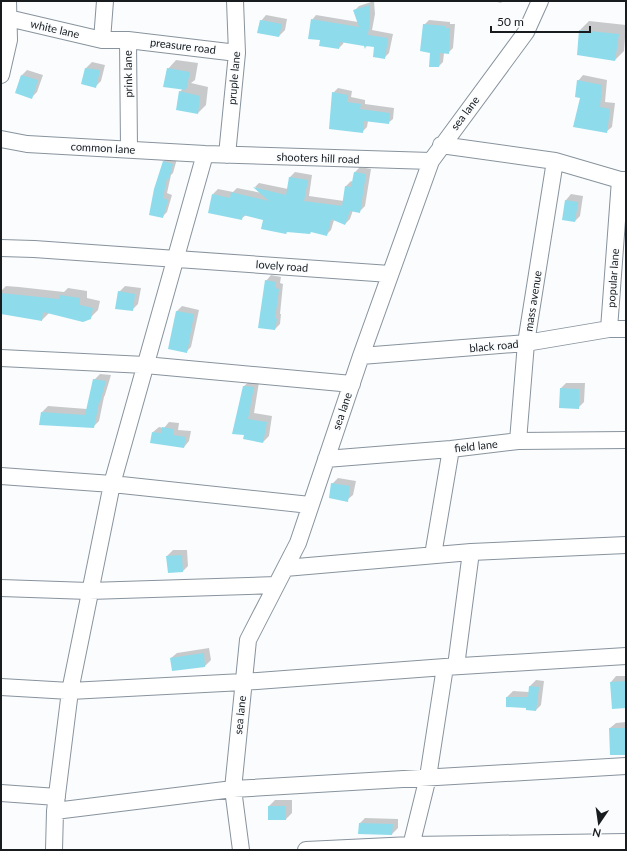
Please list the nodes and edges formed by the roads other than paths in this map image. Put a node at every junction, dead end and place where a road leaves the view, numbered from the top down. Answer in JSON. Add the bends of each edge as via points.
{"nodes":[{"id":1,"x":8,"y":1,"type":"edge"},
{"id":2,"x":105,"y":1,"type":"edge"},
{"id":3,"x":235,"y":1,"type":"edge"},
{"id":4,"x":540,"y":1,"type":"edge"},
{"id":5,"x":8,"y":18,"type":"junction"},
{"id":6,"x":102,"y":40,"type":"junction"},
{"id":7,"x":128,"y":40,"type":"junction"},
{"id":8,"x":238,"y":53,"type":"junction"},
{"id":9,"x":1,"y":75,"type":"edge"},
{"id":10,"x":1,"y":139,"type":"edge"},
{"id":11,"x":441,"y":145,"type":"junction"},
{"id":12,"x":129,"y":149,"type":"junction"},
{"id":13,"x":205,"y":154,"type":"junction"},
{"id":14,"x":227,"y":155,"type":"junction"},
{"id":15,"x":430,"y":161,"type":"junction"},
{"id":16,"x":555,"y":161,"type":"junction"},
{"id":17,"x":623,"y":180,"type":"edge"},
{"id":18,"x":1,"y":248,"type":"edge"},
{"id":19,"x":174,"y":258,"type":"junction"},
{"id":20,"x":390,"y":274,"type":"junction"},
{"id":21,"x":609,"y":329,"type":"junction"},
{"id":22,"x":626,"y":329,"type":"edge"},
{"id":23,"x":526,"y":343,"type":"junction"},
{"id":24,"x":361,"y":356,"type":"junction"},
{"id":25,"x":1,"y":358,"type":"edge"},
{"id":26,"x":145,"y":365,"type":"junction"},
{"id":27,"x":352,"y":384,"type":"junction"},
{"id":28,"x":626,"y":440,"type":"edge"},
{"id":29,"x":518,"y":442,"type":"junction"},
{"id":30,"x":450,"y":449,"type":"junction"},
{"id":31,"x":326,"y":459,"type":"junction"},
{"id":32,"x":1,"y":476,"type":"edge"},
{"id":33,"x":112,"y":484,"type":"junction"},
{"id":34,"x":310,"y":505,"type":"junction"},
{"id":35,"x":626,"y":545,"type":"edge"},
{"id":36,"x":471,"y":552,"type":"junction"},
{"id":37,"x":433,"y":555,"type":"junction"},
{"id":38,"x":285,"y":568,"type":"junction"},
{"id":39,"x":276,"y":585,"type":"junction"},
{"id":40,"x":1,"y":588,"type":"edge"},
{"id":41,"x":89,"y":591,"type":"junction"},
{"id":42,"x":626,"y":656,"type":"edge"},
{"id":43,"x":450,"y":666,"type":"junction"},
{"id":44,"x":243,"y":682,"type":"junction"},
{"id":45,"x":1,"y":688,"type":"edge"},
{"id":46,"x":70,"y":691,"type":"junction"},
{"id":47,"x":626,"y":766,"type":"edge"},
{"id":48,"x":428,"y":777,"type":"junction"},
{"id":49,"x":233,"y":789,"type":"junction"},
{"id":50,"x":1,"y":793,"type":"edge"},
{"id":51,"x":56,"y":804,"type":"junction"},
{"id":52,"x":626,"y":842,"type":"edge"},
{"id":53,"x":410,"y":848,"type":"edge"},
{"id":54,"x":54,"y":850,"type":"edge"},
{"id":55,"x":241,"y":850,"type":"edge"},
{"id":56,"x":306,"y":850,"type":"edge"}],
"edges":[{"from":1,"to":5,"type":"street"},
{"from":2,"to":6,"type":"street"},
{"from":3,"to":8,"type":"street","name":"pruple lane"},
{"from":4,"to":11,"type":"street","name":"sea lane","via":[[526,32]]},
{"from":5,"to":6,"type":"street","name":"white lane"},
{"from":5,"to":9,"type":"street","via":[[9,40]]},
{"from":6,"to":7,"type":"street","name":"prink lane"},
{"from":7,"to":8,"type":"street","name":"preasure road"},
{"from":7,"to":12,"type":"street","name":"prink lane"},
{"from":8,"to":14,"type":"street","name":"pruple lane"},
{"from":10,"to":12,"type":"street","name":"common lane","via":[[27,144]]},
{"from":11,"to":15,"type":"street","name":"sea lane"},
{"from":11,"to":16,"type":"street"},
{"from":12,"to":13,"type":"street","name":"common lane"},
{"from":13,"to":14,"type":"street","name":"shooters hill road"},
{"from":13,"to":19,"type":"street"},
{"from":14,"to":15,"type":"street","name":"shooters hill road"},
{"from":15,"to":20,"type":"street","name":"sea lane"},
{"from":16,"to":17,"type":"street"},
{"from":16,"to":23,"type":"street","name":"mass avenue"},
{"from":17,"to":21,"type":"street","name":"popular lane"},
{"from":18,"to":19,"type":"street","name":"lovely road"},
{"from":19,"to":20,"type":"street","name":"lovely road"},
{"from":19,"to":26,"type":"street"},
{"from":20,"to":24,"type":"street","name":"sea lane"},
{"from":21,"to":22,"type":"street","name":"black road"},
{"from":21,"to":23,"type":"street","name":"black road"},
{"from":23,"to":24,"type":"street","name":"black road"},
{"from":23,"to":29,"type":"street","name":"mass avenue"},
{"from":24,"to":27,"type":"street","name":"sea lane"},
{"from":25,"to":26,"type":"street"},
{"from":26,"to":27,"type":"street"},
{"from":26,"to":33,"type":"street"},
{"from":27,"to":31,"type":"street","name":"sea lane"},
{"from":28,"to":29,"type":"street","name":"field lane"},
{"from":29,"to":30,"type":"street","name":"field lane"},
{"from":30,"to":31,"type":"street","name":"field lane"},
{"from":30,"to":37,"type":"street"},
{"from":31,"to":34,"type":"street","name":"sea lane"},
{"from":32,"to":33,"type":"street"},
{"from":33,"to":34,"type":"street"},
{"from":33,"to":41,"type":"street"},
{"from":34,"to":38,"type":"street","name":"sea lane","via":[[298,543]]},
{"from":35,"to":36,"type":"street"},
{"from":36,"to":37,"type":"street"},
{"from":36,"to":43,"type":"street"},
{"from":37,"to":38,"type":"street"},
{"from":38,"to":39,"type":"street","name":"sea lane"},
{"from":39,"to":41,"type":"street"},
{"from":39,"to":44,"type":"street","name":"sea lane","via":[[248,640]]},
{"from":40,"to":41,"type":"street"},
{"from":41,"to":46,"type":"street"},
{"from":42,"to":43,"type":"street"},
{"from":43,"to":44,"type":"street"},
{"from":43,"to":48,"type":"street"},
{"from":44,"to":46,"type":"street"},
{"from":44,"to":49,"type":"street","name":"sea lane"},
{"from":45,"to":46,"type":"street"},
{"from":46,"to":51,"type":"street"},
{"from":47,"to":48,"type":"street"},
{"from":48,"to":49,"type":"street"},
{"from":48,"to":53,"type":"street"},
{"from":49,"to":51,"type":"street"},
{"from":49,"to":55,"type":"street","name":"sea lane"},
{"from":50,"to":51,"type":"street"},
{"from":51,"to":54,"type":"street"},
{"from":52,"to":53,"type":"street"},
{"from":53,"to":56,"type":"street"}]}
